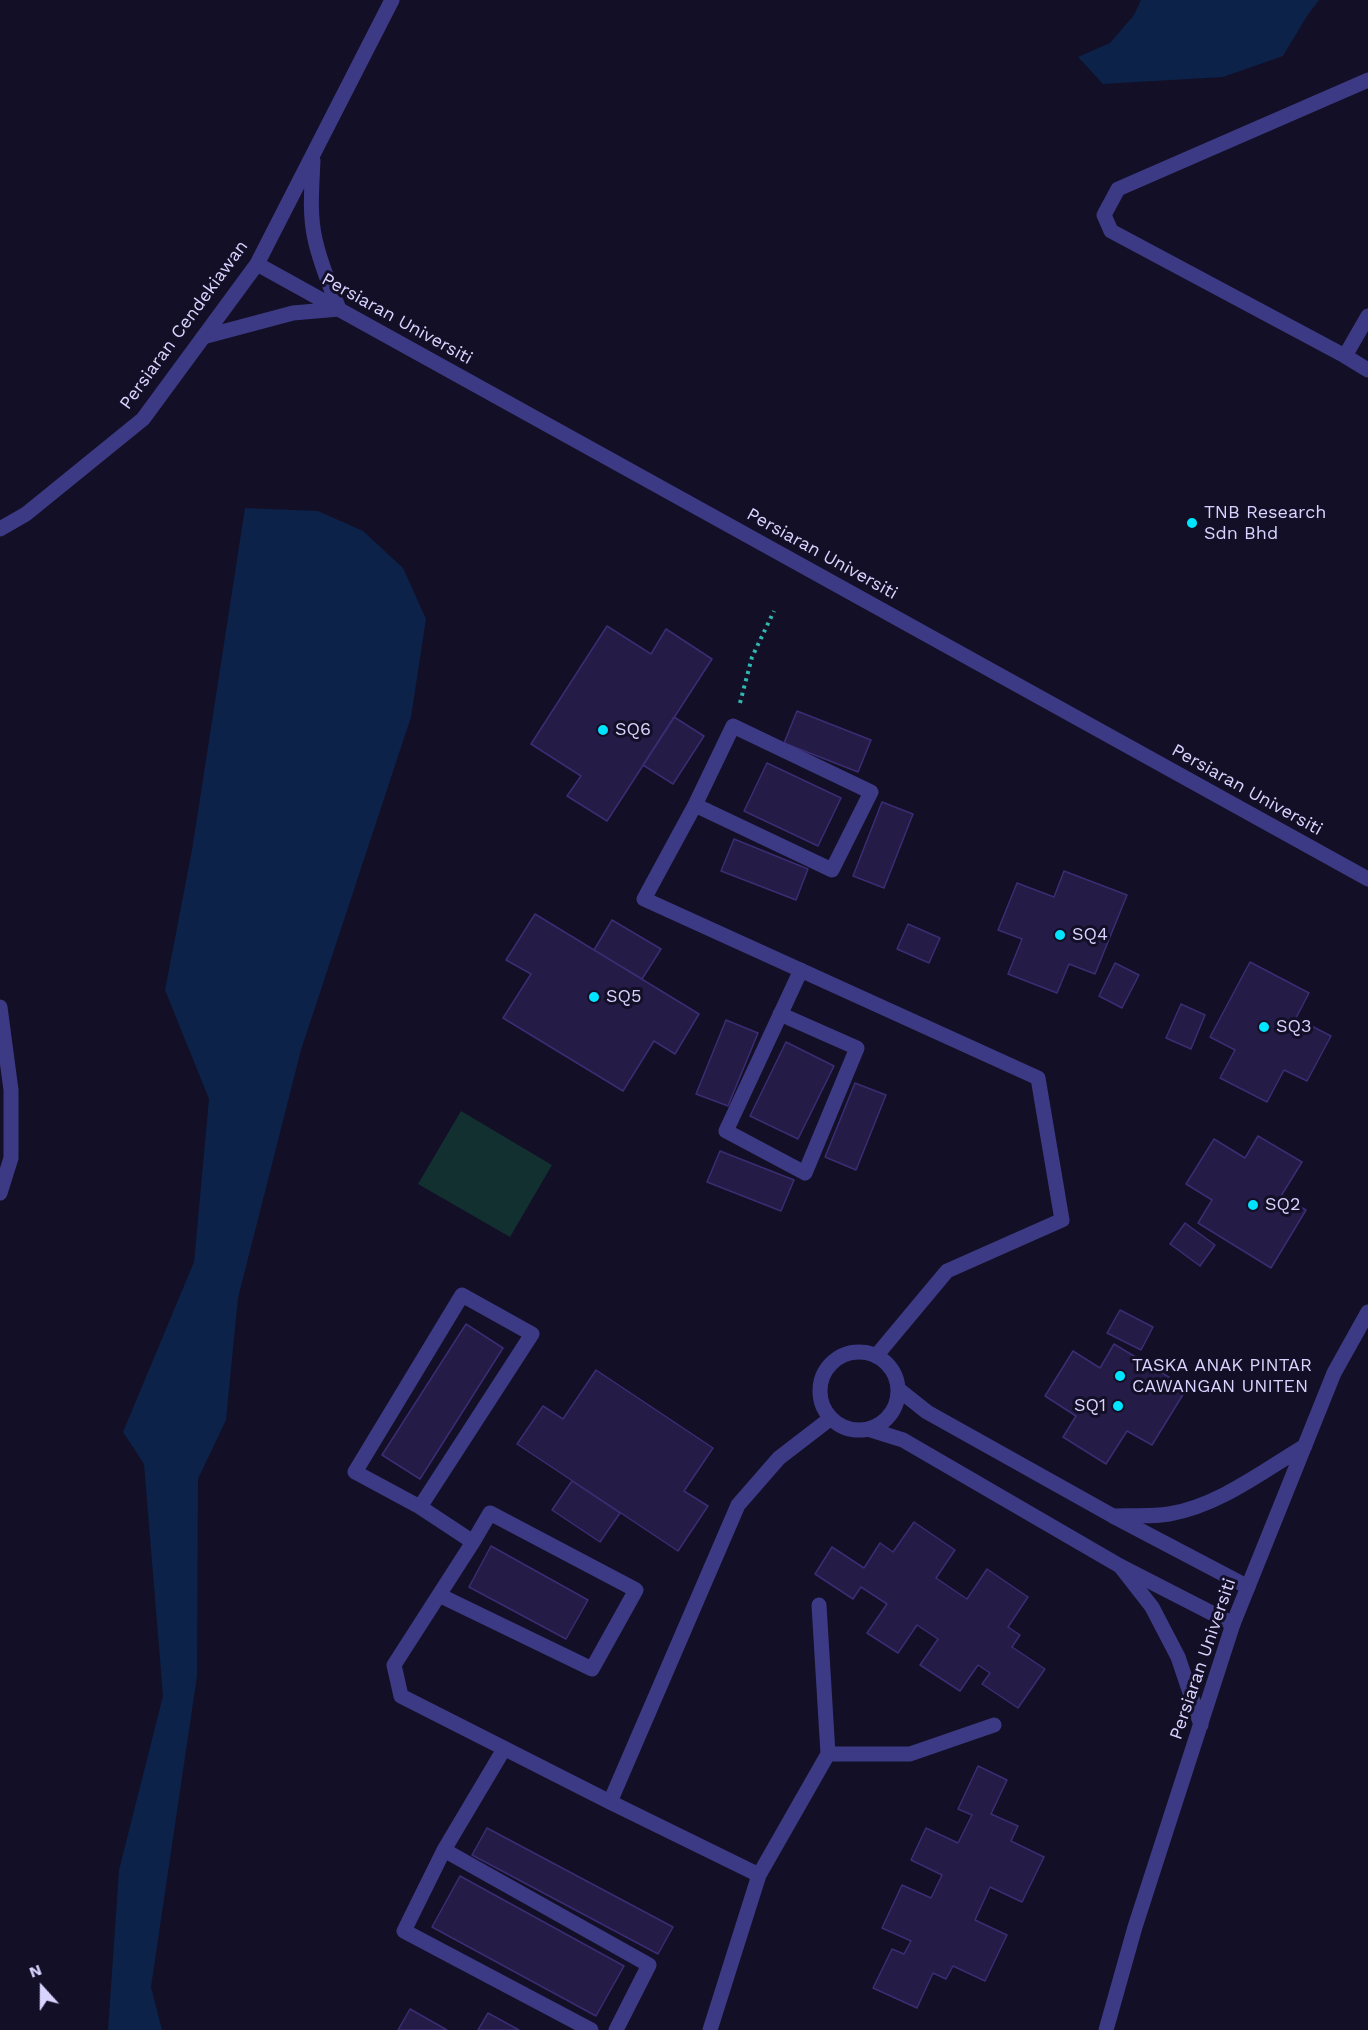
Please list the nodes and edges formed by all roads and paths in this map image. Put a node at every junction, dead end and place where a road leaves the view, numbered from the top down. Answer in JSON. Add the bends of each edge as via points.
{"nodes":[{"id":1,"x":392,"y":0,"type":"edge"},
{"id":2,"x":1368,"y":80,"type":"edge"},
{"id":3,"x":313,"y":154,"type":"junction"},
{"id":4,"x":257,"y":264,"type":"junction"},
{"id":5,"x":339,"y":309,"type":"junction"},
{"id":6,"x":1368,"y":316,"type":"edge"},
{"id":7,"x":203,"y":337,"type":"junction"},
{"id":8,"x":1345,"y":356,"type":"junction"},
{"id":9,"x":1368,"y":370,"type":"edge"},
{"id":10,"x":0,"y":529,"type":"edge"},
{"id":11,"x":774,"y":611,"type":"dead end"},
{"id":12,"x":733,"y":726,"type":"junction"},
{"id":13,"x":695,"y":805,"type":"junction"},
{"id":14,"x":1368,"y":879,"type":"edge"},
{"id":15,"x":801,"y":970,"type":"junction"},
{"id":16,"x":0,"y":1007,"type":"edge"},
{"id":17,"x":780,"y":1014,"type":"junction"},
{"id":18,"x":0,"y":1193,"type":"edge"},
{"id":19,"x":1368,"y":1312,"type":"edge"},
{"id":20,"x":876,"y":1356,"type":"junction"},
{"id":21,"x":898,"y":1389,"type":"junction"},
{"id":22,"x":831,"y":1418,"type":"junction"},
{"id":23,"x":868,"y":1429,"type":"junction"},
{"id":24,"x":1305,"y":1446,"type":"junction"},
{"id":25,"x":420,"y":1507,"type":"junction"},
{"id":26,"x":1113,"y":1516,"type":"junction"},
{"id":27,"x":473,"y":1542,"type":"junction"},
{"id":28,"x":1120,"y":1566,"type":"junction"},
{"id":29,"x":1248,"y":1587,"type":"junction"},
{"id":30,"x":439,"y":1595,"type":"junction"},
{"id":31,"x":819,"y":1605,"type":"dead end"},
{"id":32,"x":1233,"y":1624,"type":"junction"},
{"id":33,"x":994,"y":1725,"type":"dead end"},
{"id":34,"x":1201,"y":1725,"type":"junction"},
{"id":35,"x":504,"y":1749,"type":"junction"},
{"id":36,"x":828,"y":1754,"type":"junction"},
{"id":37,"x":610,"y":1802,"type":"junction"},
{"id":38,"x":444,"y":1850,"type":"junction"},
{"id":39,"x":759,"y":1875,"type":"junction"},
{"id":40,"x":591,"y":2030,"type":"edge"},
{"id":41,"x":616,"y":2030,"type":"edge"},
{"id":42,"x":710,"y":2030,"type":"edge"},
{"id":43,"x":1106,"y":2030,"type":"edge"}],
"edges":[{"from":1,"to":3,"type":"street","name":"Persiaran Cendekiawan"},
{"from":2,"to":8,"type":"street","via":[[1118,189],[1104,215],[1111,231]]},
{"from":3,"to":4,"type":"street","name":"Persiaran Cendekiawan"},
{"from":3,"to":5,"type":"street","via":[[314,237]]},
{"from":4,"to":5,"type":"street","name":"Persiaran Universiti"},
{"from":4,"to":7,"type":"street","name":"Persiaran Cendekiawan"},
{"from":5,"to":7,"type":"street","via":[[293,314]]},
{"from":5,"to":14,"type":"street","name":"Persiaran Universiti"},
{"from":6,"to":8,"type":"street"},
{"from":7,"to":10,"type":"street","name":"Persiaran Cendekiawan","via":[[143,419],[26,514]]},
{"from":8,"to":9,"type":"street"},
{"from":11,"to":12,"type":"path","via":[[752,657]]},
{"from":12,"to":13,"type":"street"},
{"from":12,"to":13,"type":"street","via":[[871,792],[832,870]]},
{"from":13,"to":15,"type":"street","via":[[644,899]]},
{"from":15,"to":17,"type":"street"},
{"from":15,"to":20,"type":"street","via":[[1038,1078],[1062,1221],[946,1271]]},
{"from":16,"to":18,"type":"street","via":[[11,1090],[11,1158]]},
{"from":17,"to":17,"type":"street","via":[[726,1131],[806,1173],[857,1048]]},
{"from":19,"to":24,"type":"street","name":"Persiaran Universiti","via":[[1334,1373]]},
{"from":20,"to":21,"type":"street","via":[[895,1376]]},
{"from":20,"to":22,"type":"street","via":[[850,1353],[827,1368],[820,1394]]},
{"from":21,"to":23,"type":"street","via":[[897,1402],[890,1414]]},
{"from":21,"to":26,"type":"street","via":[[927,1412]]},
{"from":22,"to":23,"type":"street","via":[[841,1426]]},
{"from":22,"to":37,"type":"street","via":[[778,1458],[738,1505]]},
{"from":23,"to":28,"type":"street","via":[[903,1440]]},
{"from":24,"to":26,"type":"street","via":[[1199,1506],[1168,1514]]},
{"from":24,"to":29,"type":"street","name":"Persiaran Universiti"},
{"from":25,"to":25,"type":"street","via":[[532,1334],[462,1294],[355,1472]]},
{"from":25,"to":27,"type":"street"},
{"from":26,"to":29,"type":"street"},
{"from":27,"to":30,"type":"street"},
{"from":27,"to":30,"type":"street","via":[[490,1513],[636,1590],[592,1669]]},
{"from":28,"to":32,"type":"street"},
{"from":28,"to":34,"type":"street","via":[[1152,1607],[1178,1657]]},
{"from":29,"to":32,"type":"street","name":"Persiaran Universiti"},
{"from":30,"to":35,"type":"street","via":[[394,1665],[400,1696]]},
{"from":31,"to":36,"type":"street"},
{"from":32,"to":34,"type":"street","name":"Persiaran Universiti"},
{"from":33,"to":36,"type":"street","via":[[910,1754]]},
{"from":34,"to":43,"type":"street","name":"Persiaran Universiti"},
{"from":35,"to":37,"type":"street"},
{"from":35,"to":38,"type":"street"},
{"from":36,"to":39,"type":"street"},
{"from":37,"to":39,"type":"street"},
{"from":38,"to":40,"type":"street","via":[[404,1931]]},
{"from":38,"to":41,"type":"street","via":[[648,1965]]},
{"from":39,"to":42,"type":"street"}]}
